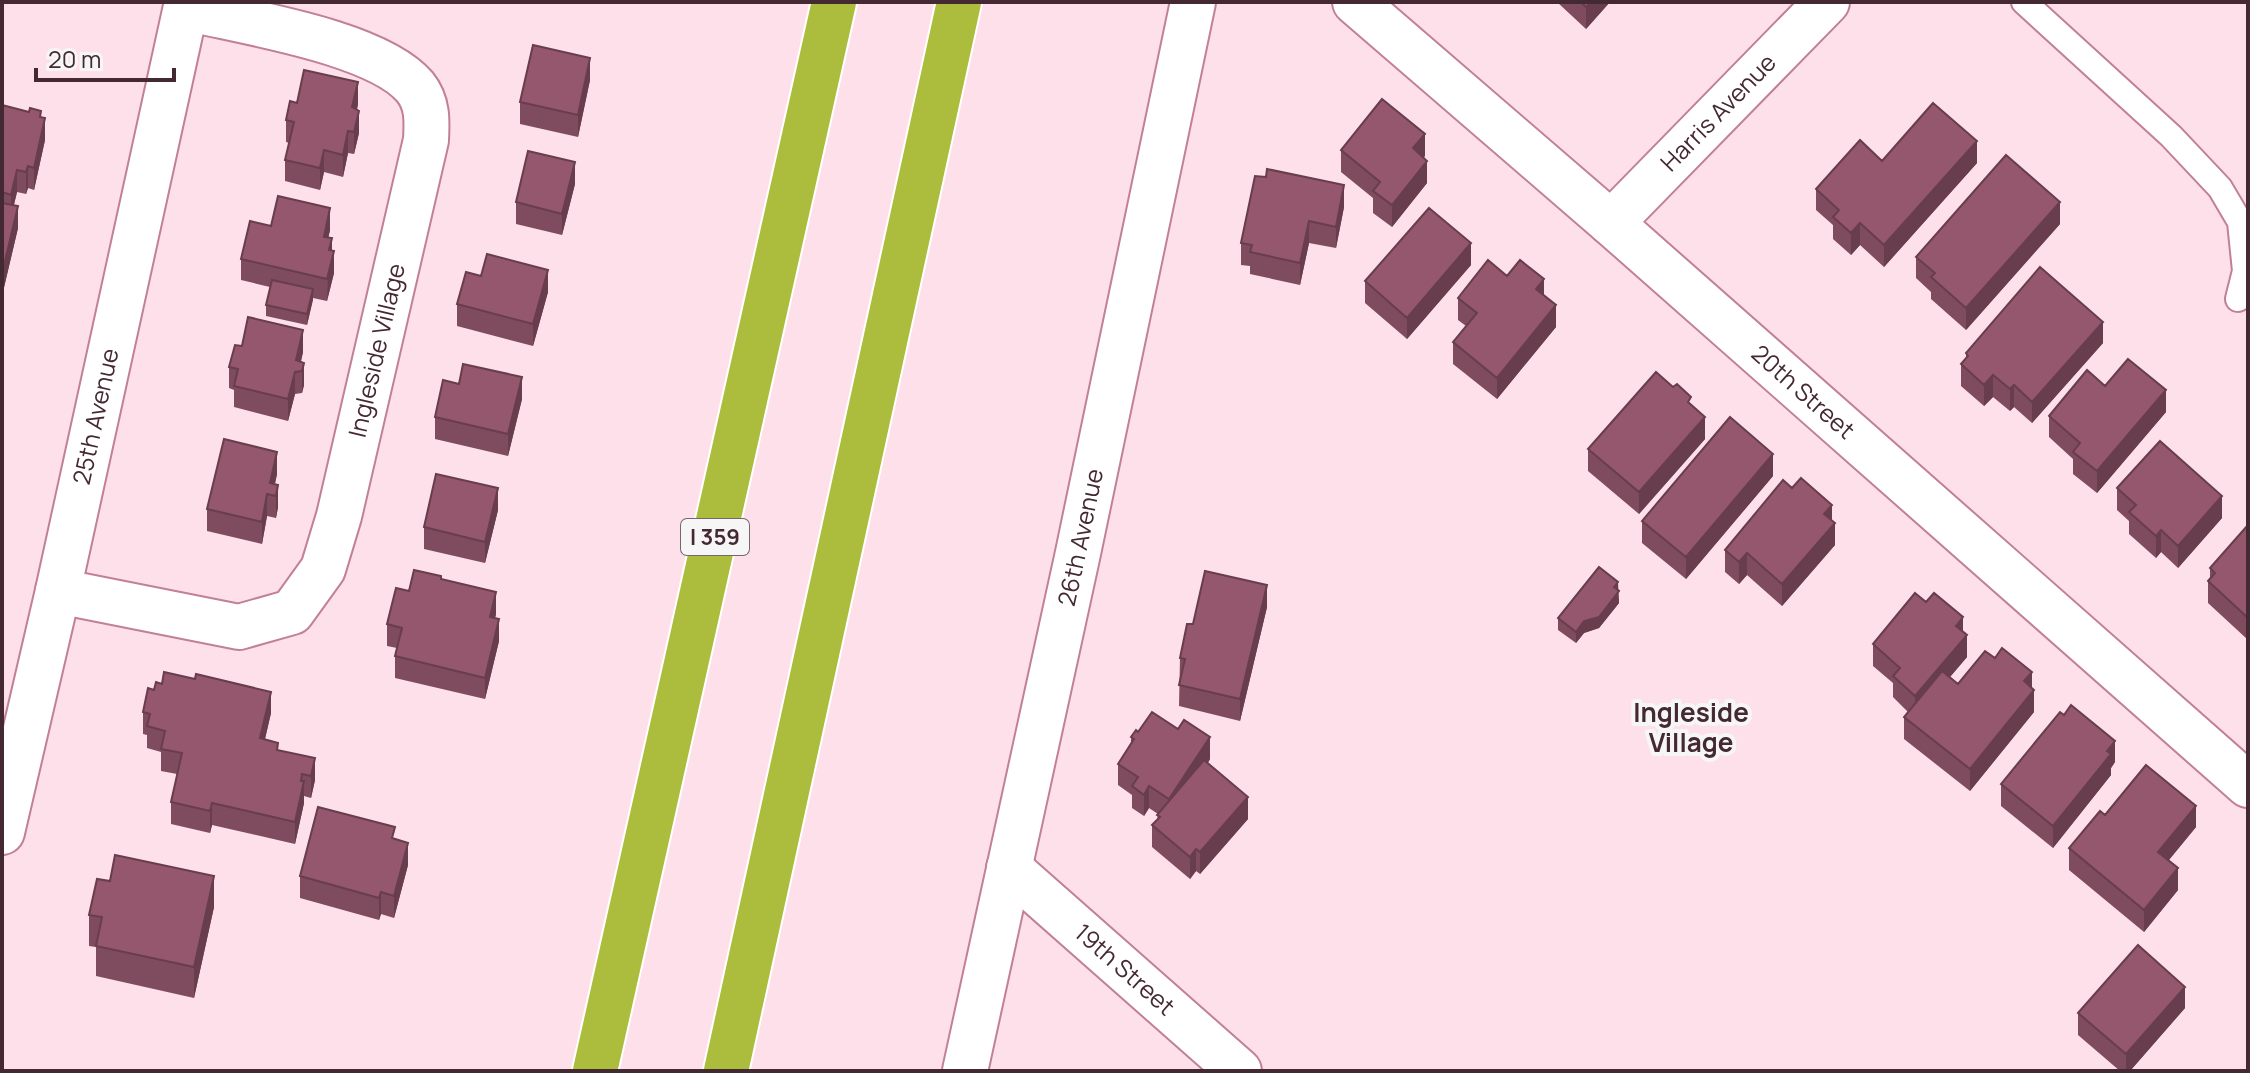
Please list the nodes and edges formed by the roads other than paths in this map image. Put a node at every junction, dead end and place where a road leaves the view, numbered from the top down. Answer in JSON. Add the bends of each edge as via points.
{"nodes":[{"id":1,"x":834,"y":2,"type":"edge"},
{"id":2,"x":959,"y":2,"type":"edge"},
{"id":3,"x":1193,"y":2,"type":"edge"},
{"id":4,"x":1355,"y":2,"type":"edge"},
{"id":5,"x":1827,"y":2,"type":"edge"},
{"id":6,"x":2024,"y":2,"type":"edge"},
{"id":7,"x":186,"y":5,"type":"edge"},
{"id":8,"x":1611,"y":223,"type":"junction"},
{"id":9,"x":2238,"y":299,"type":"dead end"},
{"id":10,"x":58,"y":591,"type":"junction"},
{"id":11,"x":13,"y":735,"type":"edge"},
{"id":12,"x":2248,"y":785,"type":"edge"},
{"id":13,"x":2,"y":832,"type":"edge"},
{"id":14,"x":1009,"y":868,"type":"junction"},
{"id":15,"x":595,"y":1071,"type":"edge"},
{"id":16,"x":726,"y":1071,"type":"edge"},
{"id":17,"x":965,"y":1071,"type":"edge"},
{"id":18,"x":1239,"y":1071,"type":"edge"}],
"edges":[{"from":1,"to":15,"type":"highway","number":"I 359"},
{"from":2,"to":16,"type":"highway"},
{"from":3,"to":14,"type":"street","name":"26th Avenue"},
{"from":4,"to":8,"type":"street","name":"20th Street"},
{"from":5,"to":8,"type":"street","name":"Harris Avenue"},
{"from":6,"to":9,"type":"lane","via":[[2220,188],[2240,222],[2245,271]]},
{"from":7,"to":10,"type":"street","name":"25th Avenue"},
{"from":7,"to":10,"type":"street","name":"Ingleside Village","via":[[320,40],[397,70],[427,110],[426,140],[339,516],[323,569],[292,612],[239,627]]},
{"from":8,"to":12,"type":"street","name":"20th Street"},
{"from":10,"to":11,"type":"street","name":"25th Avenue"},
{"from":11,"to":13,"type":"street","name":"25th Avenue"},
{"from":14,"to":17,"type":"street","name":"26th Avenue"},
{"from":14,"to":18,"type":"street","name":"19th Street"}]}
